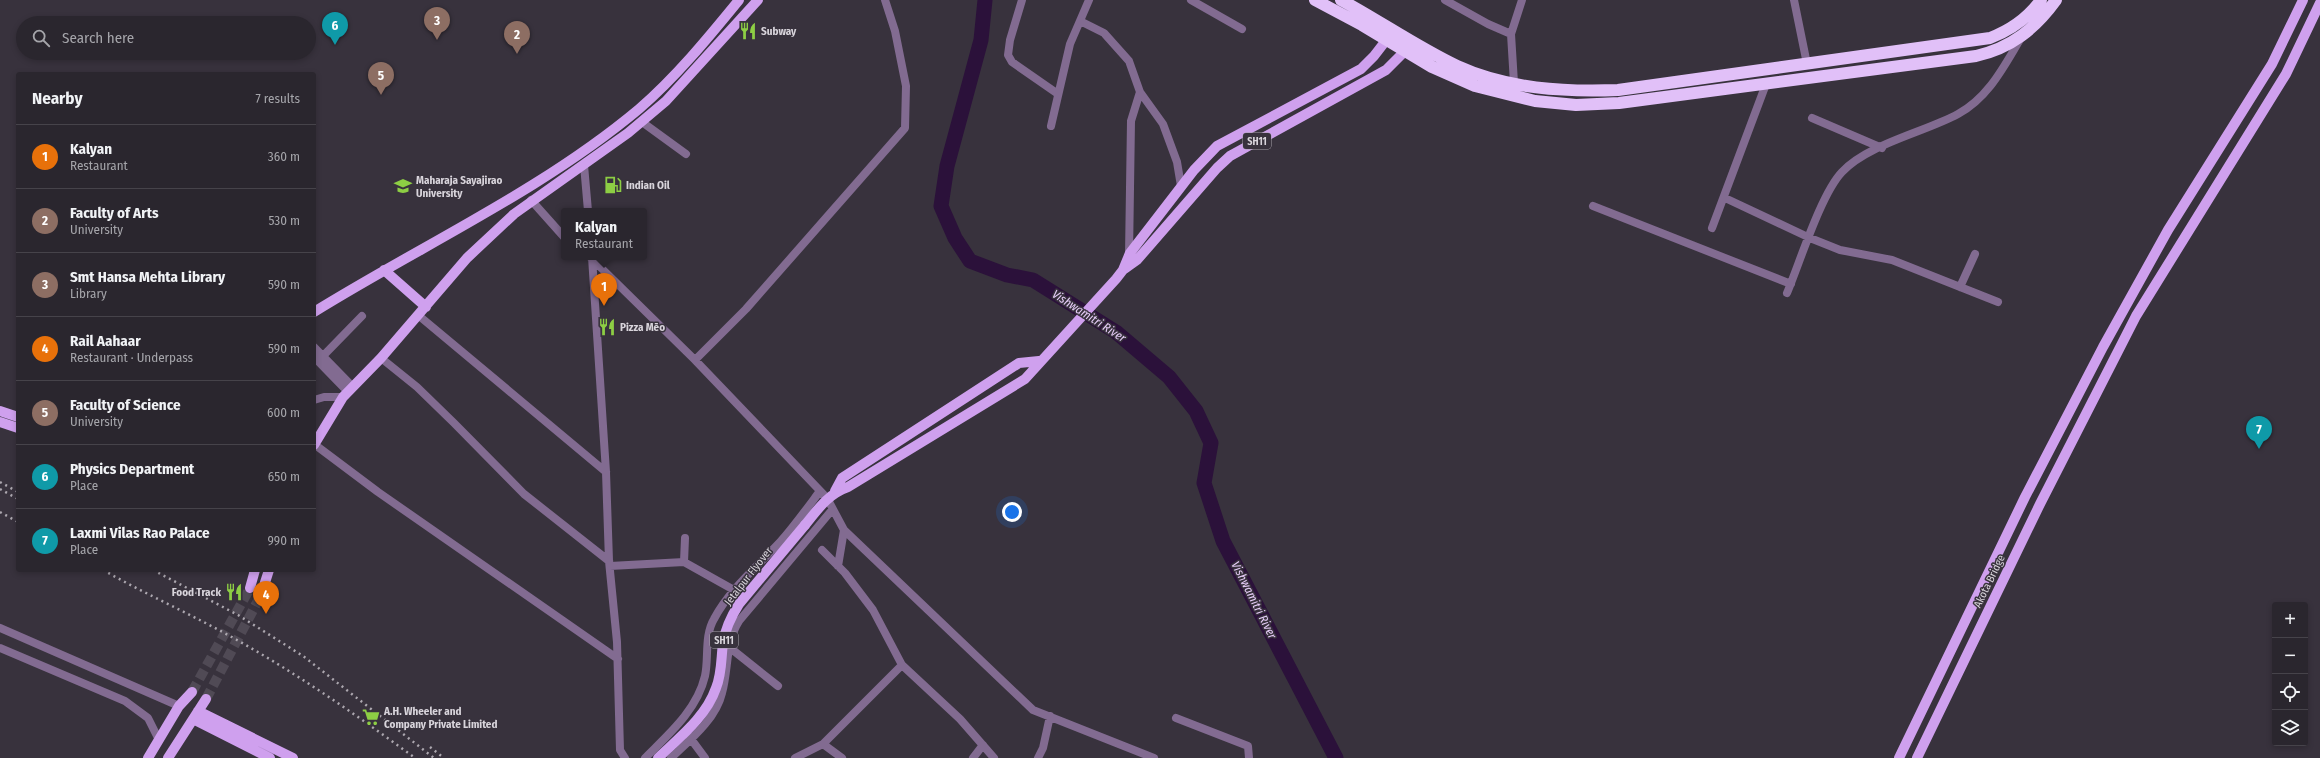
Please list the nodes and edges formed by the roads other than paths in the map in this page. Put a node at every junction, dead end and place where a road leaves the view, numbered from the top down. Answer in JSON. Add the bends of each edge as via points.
{"nodes":[{"id":1,"x":739,"y":0,"type":"edge"},
{"id":2,"x":758,"y":0,"type":"edge"},
{"id":3,"x":885,"y":0,"type":"edge"},
{"id":4,"x":1022,"y":0,"type":"edge"},
{"id":5,"x":1089,"y":0,"type":"edge"},
{"id":6,"x":1191,"y":0,"type":"edge"},
{"id":7,"x":1315,"y":0,"type":"edge"},
{"id":8,"x":1341,"y":0,"type":"edge"},
{"id":9,"x":1445,"y":0,"type":"edge"},
{"id":10,"x":1522,"y":0,"type":"edge"},
{"id":11,"x":1794,"y":0,"type":"edge"},
{"id":12,"x":2041,"y":0,"type":"edge"},
{"id":13,"x":2056,"y":0,"type":"edge"},
{"id":14,"x":2303,"y":0,"type":"edge"},
{"id":15,"x":2320,"y":3,"type":"edge"},
{"id":16,"x":1080,"y":21,"type":"junction"},
{"id":17,"x":2022,"y":21,"type":"junction"},
{"id":18,"x":1242,"y":29,"type":"dead end"},
{"id":19,"x":1511,"y":34,"type":"junction"},
{"id":20,"x":1391,"y":35,"type":"junction"},
{"id":21,"x":2022,"y":37,"type":"junction"},
{"id":22,"x":1411,"y":40,"type":"junction"},
{"id":23,"x":1405,"y":51,"type":"junction"},
{"id":24,"x":1807,"y":64,"type":"junction"},
{"id":25,"x":1514,"y":84,"type":"junction"},
{"id":26,"x":1766,"y":84,"type":"junction"},
{"id":27,"x":1140,"y":92,"type":"junction"},
{"id":28,"x":1058,"y":94,"type":"junction"},
{"id":29,"x":1812,"y":118,"type":"dead end"},
{"id":30,"x":642,"y":122,"type":"junction"},
{"id":31,"x":1051,"y":126,"type":"dead end"},
{"id":32,"x":1882,"y":148,"type":"junction"},
{"id":33,"x":686,"y":154,"type":"dead end"},
{"id":34,"x":584,"y":165,"type":"junction"},
{"id":35,"x":1181,"y":186,"type":"junction"},
{"id":36,"x":1725,"y":198,"type":"junction"},
{"id":37,"x":531,"y":200,"type":"junction"},
{"id":38,"x":1593,"y":206,"type":"dead end"},
{"id":39,"x":588,"y":208,"type":"edge"},
{"id":40,"x":1712,"y":228,"type":"dead end"},
{"id":41,"x":561,"y":234,"type":"edge"},
{"id":42,"x":1810,"y":238,"type":"junction"},
{"id":43,"x":1975,"y":254,"type":"dead end"},
{"id":44,"x":1129,"y":255,"type":"junction"},
{"id":45,"x":592,"y":260,"type":"edge"},
{"id":46,"x":594,"y":260,"type":"edge"},
{"id":47,"x":384,"y":270,"type":"junction"},
{"id":48,"x":1123,"y":270,"type":"junction"},
{"id":49,"x":1791,"y":284,"type":"junction"},
{"id":50,"x":1960,"y":287,"type":"junction"},
{"id":51,"x":1787,"y":292,"type":"dead end"},
{"id":52,"x":1998,"y":302,"type":"dead end"},
{"id":53,"x":426,"y":307,"type":"junction"},
{"id":54,"x":316,"y":311,"type":"edge"},
{"id":55,"x":418,"y":315,"type":"junction"},
{"id":56,"x":362,"y":316,"type":"dead end"},
{"id":57,"x":316,"y":349,"type":"edge"},
{"id":58,"x":323,"y":356,"type":"junction"},
{"id":59,"x":381,"y":358,"type":"junction"},
{"id":60,"x":316,"y":359,"type":"edge"},
{"id":61,"x":695,"y":360,"type":"junction"},
{"id":62,"x":1039,"y":362,"type":"junction"},
{"id":63,"x":348,"y":392,"type":"junction"},
{"id":64,"x":316,"y":399,"type":"edge"},
{"id":65,"x":0,"y":410,"type":"edge"},
{"id":66,"x":16,"y":416,"type":"edge"},
{"id":67,"x":329,"y":421,"type":"junction"},
{"id":68,"x":0,"y":422,"type":"edge"},
{"id":69,"x":16,"y":427,"type":"edge"},
{"id":70,"x":316,"y":435,"type":"edge"},
{"id":71,"x":316,"y":441,"type":"edge"},
{"id":72,"x":316,"y":446,"type":"edge"},
{"id":73,"x":606,"y":472,"type":"junction"},
{"id":74,"x":828,"y":493,"type":"junction"},
{"id":75,"x":832,"y":510,"type":"junction"},
{"id":76,"x":844,"y":530,"type":"junction"},
{"id":77,"x":685,"y":538,"type":"dead end"},
{"id":78,"x":822,"y":550,"type":"dead end"},
{"id":79,"x":684,"y":562,"type":"junction"},
{"id":80,"x":610,"y":564,"type":"junction"},
{"id":81,"x":838,"y":566,"type":"junction"},
{"id":82,"x":254,"y":572,"type":"edge"},
{"id":83,"x":268,"y":572,"type":"edge"},
{"id":84,"x":250,"y":588,"type":"tunnel mouth"},
{"id":85,"x":734,"y":590,"type":"junction"},
{"id":86,"x":261,"y":595,"type":"tunnel mouth"},
{"id":87,"x":0,"y":628,"type":"edge"},
{"id":88,"x":729,"y":647,"type":"junction"},
{"id":89,"x":0,"y":648,"type":"edge"},
{"id":90,"x":618,"y":659,"type":"junction"},
{"id":91,"x":902,"y":665,"type":"junction"},
{"id":92,"x":778,"y":686,"type":"dead end"},
{"id":93,"x":192,"y":692,"type":"tunnel mouth"},
{"id":94,"x":206,"y":699,"type":"tunnel mouth"},
{"id":95,"x":179,"y":706,"type":"junction"},
{"id":96,"x":196,"y":715,"type":"junction"},
{"id":97,"x":1050,"y":716,"type":"junction"},
{"id":98,"x":1176,"y":718,"type":"dead end"},
{"id":99,"x":679,"y":724,"type":"junction"},
{"id":100,"x":159,"y":740,"type":"junction"},
{"id":101,"x":691,"y":740,"type":"junction"},
{"id":102,"x":824,"y":744,"type":"junction"},
{"id":103,"x":983,"y":745,"type":"junction"},
{"id":104,"x":291,"y":757,"type":"edge"},
{"id":105,"x":148,"y":758,"type":"edge"},
{"id":106,"x":168,"y":758,"type":"edge"},
{"id":107,"x":270,"y":758,"type":"edge"},
{"id":108,"x":625,"y":758,"type":"edge"},
{"id":109,"x":645,"y":758,"type":"edge"},
{"id":110,"x":658,"y":758,"type":"edge"},
{"id":111,"x":671,"y":758,"type":"edge"},
{"id":112,"x":705,"y":758,"type":"edge"},
{"id":113,"x":796,"y":758,"type":"edge"},
{"id":114,"x":842,"y":758,"type":"edge"},
{"id":115,"x":973,"y":758,"type":"edge"},
{"id":116,"x":994,"y":758,"type":"edge"},
{"id":117,"x":1038,"y":758,"type":"edge"},
{"id":118,"x":1154,"y":758,"type":"edge"},
{"id":119,"x":1249,"y":758,"type":"edge"},
{"id":120,"x":1899,"y":758,"type":"edge"},
{"id":121,"x":1917,"y":758,"type":"edge"}],
"edges":[{"from":1,"to":47,"type":"main road","via":[[705,42],[638,110],[581,152],[489,211]]},
{"from":2,"to":30,"type":"main road","via":[[684,84]]},
{"from":3,"to":61,"type":"street","via":[[895,31],[906,86],[905,128],[746,309]]},
{"from":4,"to":28,"type":"street","via":[[1008,55],[1012,62]]},
{"from":5,"to":16,"type":"street"},
{"from":6,"to":18,"type":"street"},
{"from":7,"to":20,"type":"highway"},
{"from":8,"to":20,"type":"highway"},
{"from":9,"to":19,"type":"street"},
{"from":10,"to":19,"type":"street"},
{"from":11,"to":24,"type":"street"},
{"from":12,"to":17,"type":"highway"},
{"from":13,"to":21,"type":"highway","via":[[2044,17]]},
{"from":14,"to":120,"type":"main road","via":[[2272,64],[2168,230],[2119,316],[2025,497]]},
{"from":15,"to":121,"type":"main road","name":"Akota Bridge","via":[[2286,74],[2136,316],[2040,504]]},
{"from":16,"to":27,"type":"street","via":[[1104,33],[1128,61]]},
{"from":16,"to":28,"type":"street","via":[[1070,44]]},
{"from":17,"to":21,"type":"street"},
{"from":17,"to":24,"type":"highway","via":[[2006,32],[1984,39]]},
{"from":19,"to":25,"type":"street"},
{"from":20,"to":22,"type":"highway"},
{"from":20,"to":23,"type":"highway"},
{"from":20,"to":35,"type":"main road","via":[[1361,69],[1218,146],[1205,157]]},
{"from":21,"to":26,"type":"highway","via":[[1993,52],[1976,56]]},
{"from":21,"to":32,"type":"street","via":[[1997,79],[1978,100],[1958,114]]},
{"from":22,"to":23,"type":"main road","number":"SH11"},
{"from":22,"to":25,"type":"highway","via":[[1457,66]]},
{"from":23,"to":26,"type":"highway","via":[[1452,78],[1475,86],[1535,101],[1576,105],[1619,103]]},
{"from":23,"to":48,"type":"main road","number":"SH11","via":[[1386,70],[1230,156],[1137,260]]},
{"from":24,"to":25,"type":"highway","via":[[1618,90],[1537,88]]},
{"from":26,"to":36,"type":"street"},
{"from":27,"to":35,"type":"street","via":[[1163,124],[1177,162]]},
{"from":27,"to":44,"type":"street","via":[[1131,121]]},
{"from":28,"to":31,"type":"street"},
{"from":29,"to":32,"type":"street"},
{"from":30,"to":33,"type":"street"},
{"from":30,"to":34,"type":"main road"},
{"from":32,"to":42,"type":"street","via":[[1842,172],[1826,200]]},
{"from":34,"to":37,"type":"main road"},
{"from":34,"to":39,"type":"street"},
{"from":35,"to":44,"type":"main road"},
{"from":36,"to":40,"type":"street"},
{"from":36,"to":42,"type":"street"},
{"from":37,"to":41,"type":"street"},
{"from":37,"to":53,"type":"main road","via":[[466,258]]},
{"from":38,"to":49,"type":"street"},
{"from":42,"to":49,"type":"street"},
{"from":42,"to":50,"type":"street","via":[[1840,250],[1892,260]]},
{"from":43,"to":50,"type":"street"},
{"from":44,"to":48,"type":"main road"},
{"from":45,"to":73,"type":"street"},
{"from":46,"to":61,"type":"street"},
{"from":47,"to":53,"type":"main road"},
{"from":47,"to":54,"type":"main road"},
{"from":48,"to":62,"type":"main road","number":"SH11"},
{"from":49,"to":51,"type":"street"},
{"from":50,"to":52,"type":"street"},
{"from":53,"to":55,"type":"main road"},
{"from":55,"to":59,"type":"main road"},
{"from":55,"to":73,"type":"street"},
{"from":56,"to":58,"type":"street"},
{"from":57,"to":58,"type":"street"},
{"from":58,"to":63,"type":"street"},
{"from":59,"to":63,"type":"main road"},
{"from":59,"to":80,"type":"street","via":[[417,387],[524,494]]},
{"from":60,"to":63,"type":"street"},
{"from":61,"to":74,"type":"street"},
{"from":62,"to":74,"type":"main road","number":"SH11","via":[[1025,380],[848,487]]},
{"from":62,"to":74,"type":"main road","name":"Jetalpur Flyover","via":[[1019,363],[842,478]]},
{"from":63,"to":64,"type":"street"},
{"from":63,"to":67,"type":"main road"},
{"from":65,"to":66,"type":"main road"},
{"from":67,"to":70,"type":"main road"},
{"from":67,"to":71,"type":"main road"},
{"from":68,"to":69,"type":"main road"},
{"from":72,"to":90,"type":"street","via":[[378,492]]},
{"from":73,"to":80,"type":"street"},
{"from":74,"to":75,"type":"street"},
{"from":74,"to":85,"type":"street"},
{"from":74,"to":110,"type":"main road","name":"Jetalpur Flyover","number":"SH11","bridge":true,"via":[[805,526],[739,604],[723,641],[717,687],[710,703]]},
{"from":75,"to":76,"type":"street"},
{"from":75,"to":88,"type":"street","via":[[743,615],[734,630]]},
{"from":76,"to":81,"type":"street"},
{"from":76,"to":97,"type":"street","via":[[1033,710]]},
{"from":77,"to":79,"type":"street"},
{"from":78,"to":81,"type":"street"},
{"from":79,"to":80,"type":"street"},
{"from":79,"to":85,"type":"street"},
{"from":80,"to":90,"type":"street"},
{"from":81,"to":91,"type":"street","via":[[873,610]]},
{"from":82,"to":84,"type":"main road"},
{"from":83,"to":86,"type":"main road"},
{"from":85,"to":99,"type":"street","via":[[713,620],[707,642],[705,675],[696,701]]},
{"from":87,"to":95,"type":"street"},
{"from":88,"to":92,"type":"street"},
{"from":88,"to":101,"type":"street","via":[[719,702]]},
{"from":89,"to":100,"type":"street","via":[[125,701],[148,718]]},
{"from":90,"to":108,"type":"street","via":[[620,750]]},
{"from":91,"to":102,"type":"street"},
{"from":91,"to":103,"type":"street","via":[[960,719]]},
{"from":93,"to":95,"type":"main road"},
{"from":94,"to":96,"type":"main road"},
{"from":95,"to":100,"type":"main road"},
{"from":96,"to":104,"type":"main road"},
{"from":96,"to":106,"type":"main road"},
{"from":96,"to":107,"type":"main road"},
{"from":97,"to":117,"type":"street","via":[[1043,748]]},
{"from":97,"to":118,"type":"street"},
{"from":98,"to":119,"type":"street","via":[[1248,746]]},
{"from":99,"to":101,"type":"street"},
{"from":99,"to":109,"type":"street"},
{"from":100,"to":105,"type":"main road"},
{"from":101,"to":111,"type":"street"},
{"from":101,"to":112,"type":"street"},
{"from":102,"to":113,"type":"street"},
{"from":102,"to":114,"type":"street"},
{"from":103,"to":115,"type":"street"},
{"from":103,"to":116,"type":"street"}]}
